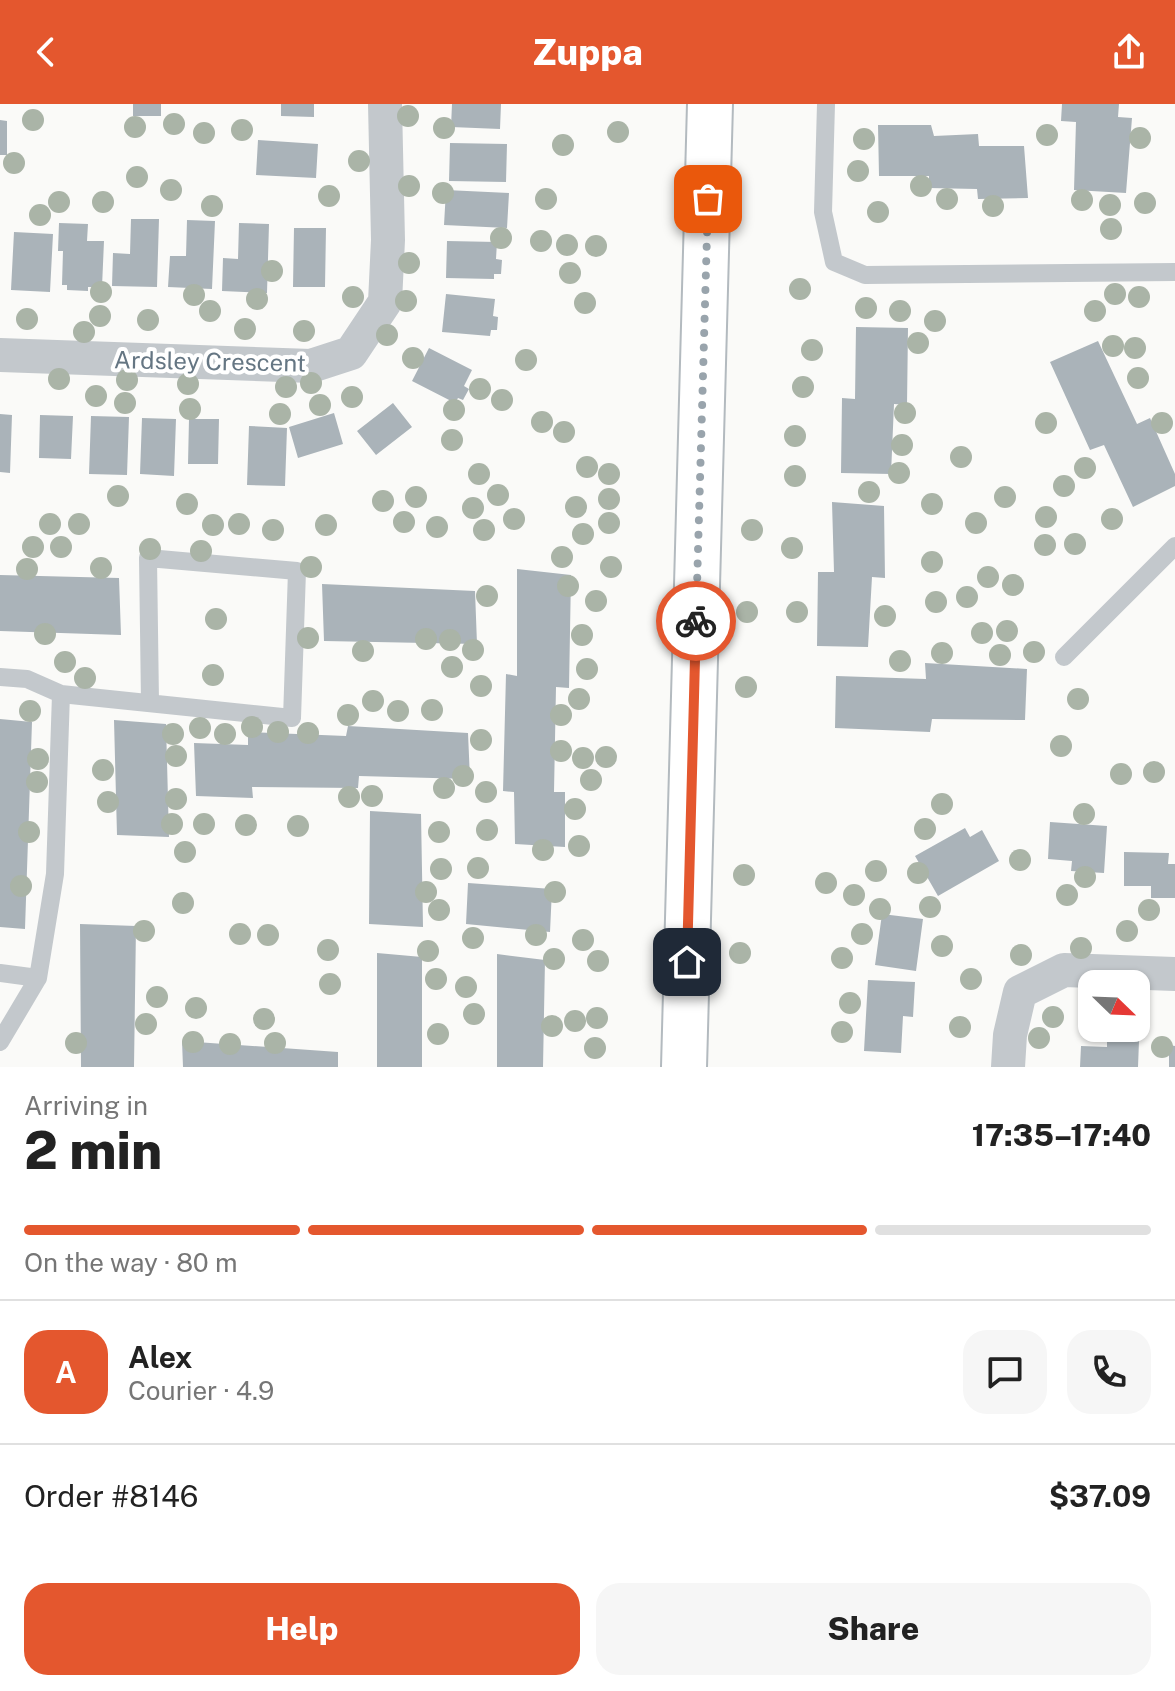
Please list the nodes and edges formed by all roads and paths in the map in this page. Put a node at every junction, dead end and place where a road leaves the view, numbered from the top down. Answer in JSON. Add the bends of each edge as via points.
{"nodes":[{"id":1,"x":385,"y":104,"type":"edge"},
{"id":2,"x":710,"y":104,"type":"edge"},
{"id":3,"x":826,"y":104,"type":"edge"},
{"id":4,"x":1175,"y":272,"type":"edge"},
{"id":5,"x":0,"y":355,"type":"edge"},
{"id":6,"x":1175,"y":546,"type":"edge"},
{"id":7,"x":1064,"y":657,"type":"dead end"},
{"id":8,"x":0,"y":677,"type":"edge"},
{"id":9,"x":61,"y":694,"type":"junction"},
{"id":10,"x":150,"y":702,"type":"junction"},
{"id":11,"x":0,"y":973,"type":"edge"},
{"id":12,"x":1175,"y":974,"type":"edge"},
{"id":13,"x":38,"y":978,"type":"junction"},
{"id":14,"x":0,"y":1042,"type":"edge"},
{"id":15,"x":684,"y":1067,"type":"edge"},
{"id":16,"x":1008,"y":1067,"type":"edge"}],
"edges":[{"from":1,"to":5,"type":"street","name":"Ardsley Crescent","via":[[385,302],[351,353],[311,366]]},
{"from":2,"to":15,"type":"main road"},
{"from":3,"to":4,"type":"lane","via":[[823,212],[834,262],[865,275]]},
{"from":6,"to":7,"type":"lane"},
{"from":8,"to":9,"type":"lane","via":[[27,679]]},
{"from":9,"to":10,"type":"lane"},
{"from":9,"to":13,"type":"lane","via":[[55,874]]},
{"from":10,"to":10,"type":"lane","via":[[292,718],[297,571],[148,558]]},
{"from":11,"to":13,"type":"lane"},
{"from":12,"to":16,"type":"street","via":[[1064,970],[1020,992]]},
{"from":13,"to":14,"type":"lane"}]}
